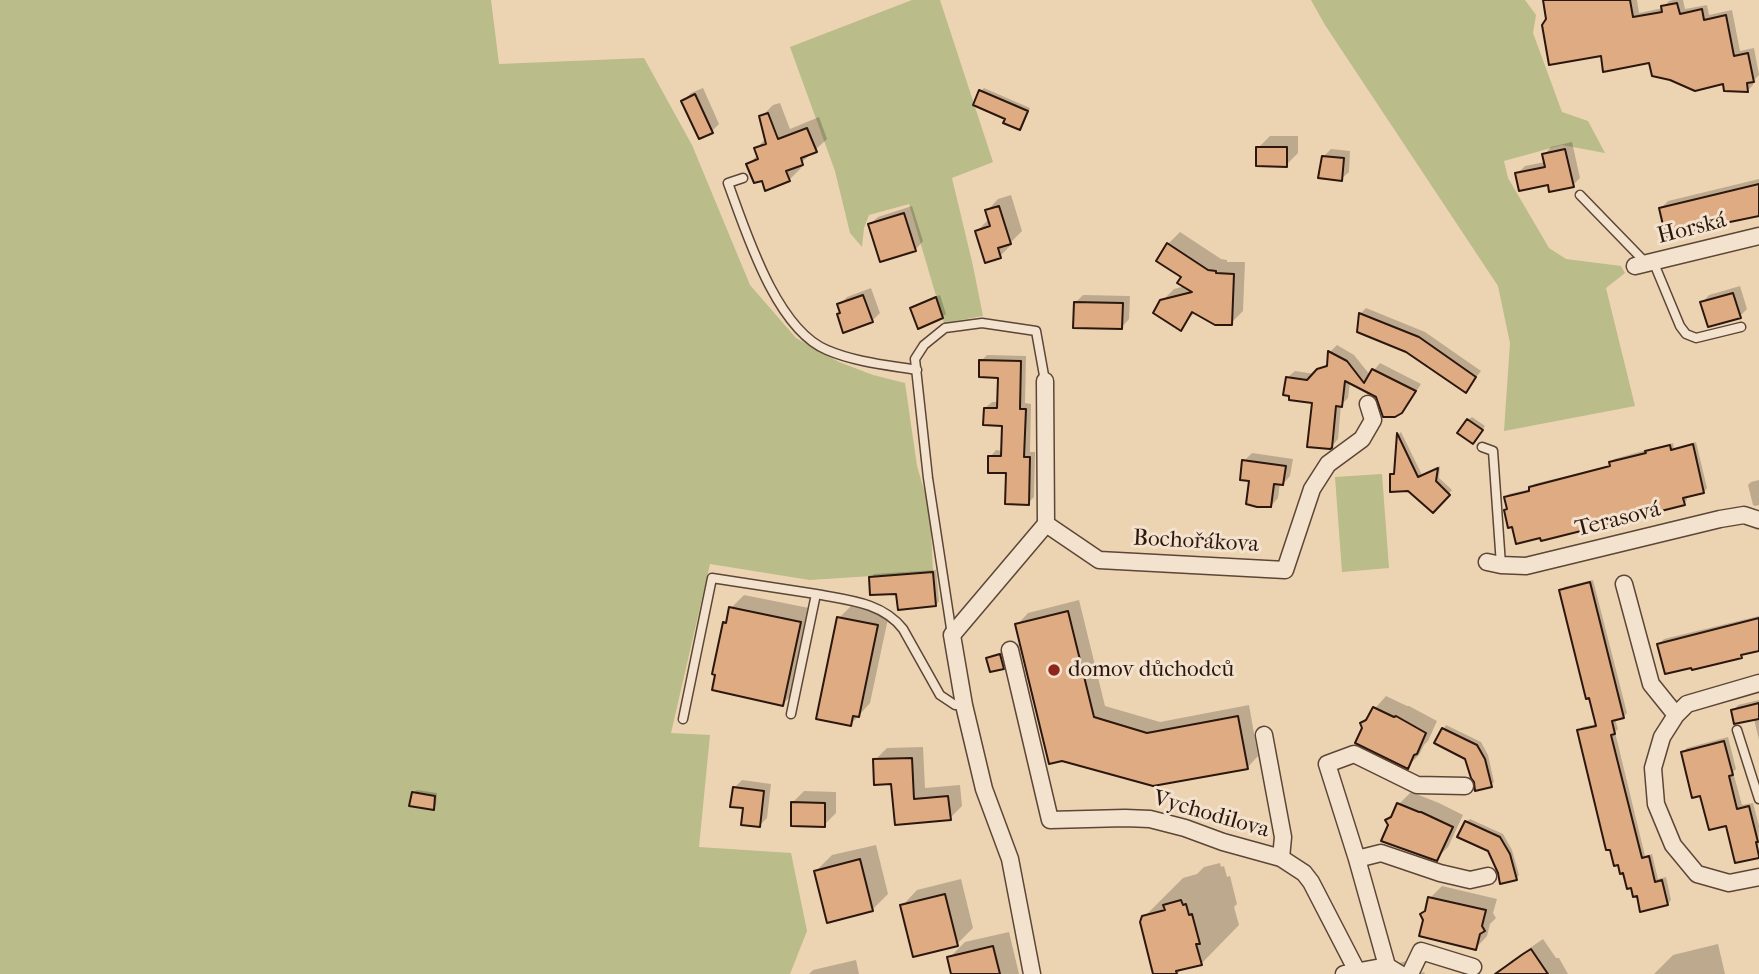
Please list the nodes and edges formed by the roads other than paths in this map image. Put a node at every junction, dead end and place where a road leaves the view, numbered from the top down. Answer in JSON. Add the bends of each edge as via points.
{"nodes":[{"id":1,"x":743,"y":178,"type":"dead end"},
{"id":2,"x":1580,"y":195,"type":"dead end"},
{"id":3,"x":1759,"y":236,"type":"edge"},
{"id":4,"x":1645,"y":263,"type":"junction"},
{"id":5,"x":1741,"y":327,"type":"dead end"},
{"id":6,"x":916,"y":370,"type":"junction"},
{"id":7,"x":1045,"y":382,"type":"joint"},
{"id":8,"x":1368,"y":404,"type":"dead end"},
{"id":9,"x":1482,"y":447,"type":"dead end"},
{"id":10,"x":1759,"y":520,"type":"edge"},
{"id":11,"x":1046,"y":524,"type":"junction"},
{"id":12,"x":1494,"y":564,"type":"joint"},
{"id":13,"x":1624,"y":584,"type":"dead end"},
{"id":14,"x":816,"y":594,"type":"junction"},
{"id":15,"x":952,"y":635,"type":"junction"},
{"id":16,"x":1010,"y":650,"type":"dead end"},
{"id":17,"x":1759,"y":683,"type":"edge"},
{"id":18,"x":964,"y":705,"type":"junction"},
{"id":19,"x":791,"y":714,"type":"dead end"},
{"id":20,"x":1676,"y":715,"type":"junction"},
{"id":21,"x":683,"y":719,"type":"dead end"},
{"id":22,"x":1737,"y":730,"type":"dead end"},
{"id":23,"x":1264,"y":735,"type":"dead end"},
{"id":24,"x":1465,"y":786,"type":"dead end"},
{"id":25,"x":1759,"y":799,"type":"edge"},
{"id":26,"x":1281,"y":858,"type":"junction"},
{"id":27,"x":1357,"y":859,"type":"junction"},
{"id":28,"x":1488,"y":876,"type":"dead end"},
{"id":29,"x":1759,"y":877,"type":"edge"},
{"id":30,"x":1473,"y":967,"type":"dead end"},
{"id":31,"x":1393,"y":970,"type":"edge"},
{"id":32,"x":1350,"y":972,"type":"edge"},
{"id":33,"x":1032,"y":974,"type":"edge"},
{"id":34,"x":1410,"y":974,"type":"edge"}],
"edges":[{"from":1,"to":6,"type":"lane","via":[[728,183],[753,252],[789,317],[826,350]]},
{"from":2,"to":4,"type":"lane"},
{"from":3,"to":4,"type":"street","name":"Horská"},
{"from":4,"to":5,"type":"lane","via":[[1686,334],[1696,338]]},
{"from":6,"to":7,"type":"lane","via":[[915,359],[924,345],[945,328],[982,323],[1036,331]]},
{"from":6,"to":15,"type":"lane"},
{"from":7,"to":11,"type":"street"},
{"from":8,"to":11,"type":"street","name":"Bochořákova","via":[[1373,420],[1362,439],[1328,464],[1312,489],[1285,570],[1099,560]]},
{"from":9,"to":12,"type":"lane","via":[[1493,451]]},
{"from":10,"to":12,"type":"street","name":"Terasová","via":[[1744,515],[1526,566]]},
{"from":11,"to":15,"type":"street"},
{"from":13,"to":20,"type":"street","via":[[1651,684]]},
{"from":14,"to":18,"type":"lane","via":[[860,602],[895,619],[940,695]]},
{"from":14,"to":19,"type":"lane"},
{"from":14,"to":21,"type":"lane","via":[[712,578]]},
{"from":15,"to":18,"type":"street"},
{"from":16,"to":26,"type":"street","name":"Vychodilova","via":[[1050,820],[1150,819]]},
{"from":17,"to":20,"type":"street","via":[[1687,704]]},
{"from":18,"to":33,"type":"street","via":[[984,789],[1010,859]]},
{"from":20,"to":29,"type":"street","via":[[1662,737],[1653,768],[1656,804],[1673,845],[1698,874],[1729,883]]},
{"from":22,"to":25,"type":"lane"},
{"from":23,"to":26,"type":"street","name":"Vychodilova","via":[[1283,837]]},
{"from":24,"to":27,"type":"street","name":"Vychodilova","via":[[1417,785],[1354,754],[1327,764]]},
{"from":26,"to":32,"type":"street","name":"Vychodilova","via":[[1311,882]]},
{"from":27,"to":28,"type":"street","via":[[1381,853],[1470,880]]},
{"from":27,"to":31,"type":"street","name":"Vychodilova"},
{"from":30,"to":34,"type":"street","via":[[1421,951]]},
{"from":31,"to":32,"type":"street","name":"Vychodilova"}]}
